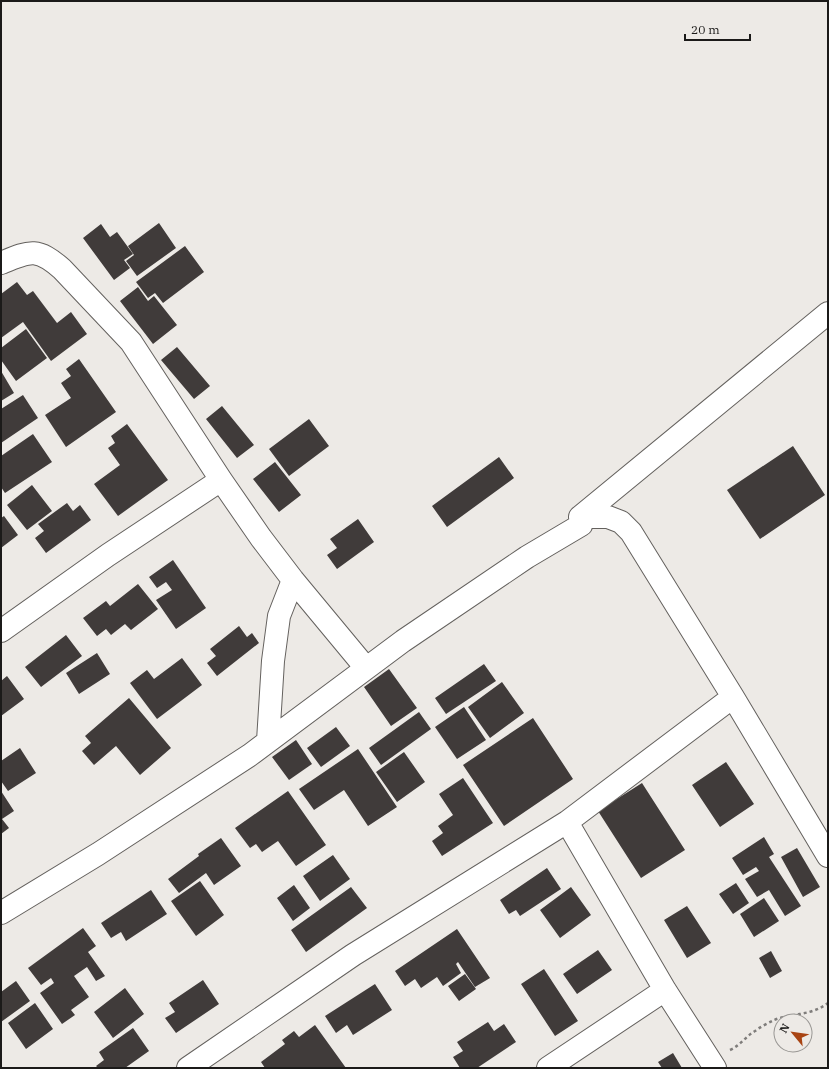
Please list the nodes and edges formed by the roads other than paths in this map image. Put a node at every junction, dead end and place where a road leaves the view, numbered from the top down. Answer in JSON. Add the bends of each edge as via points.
{"nodes":[{"id":1,"x":1,"y":263,"type":"edge"},
{"id":2,"x":828,"y":313,"type":"edge"},
{"id":3,"x":221,"y":480,"type":"junction"},
{"id":4,"x":580,"y":516,"type":"junction"},
{"id":5,"x":292,"y":580,"type":"junction"},
{"id":6,"x":1,"y":631,"type":"edge"},
{"id":7,"x":366,"y":668,"type":"junction"},
{"id":8,"x":733,"y":696,"type":"junction"},
{"id":9,"x":268,"y":741,"type":"junction"},
{"id":10,"x":567,"y":822,"type":"junction"},
{"id":11,"x":828,"y":856,"type":"edge"},
{"id":12,"x":1,"y":914,"type":"edge"},
{"id":13,"x":665,"y":990,"type":"junction"},
{"id":14,"x":712,"y":1064,"type":"edge"},
{"id":15,"x":188,"y":1068,"type":"edge"},
{"id":16,"x":548,"y":1068,"type":"edge"}],
"edges":[{"from":1,"to":3,"type":"street","via":[[33,252],[53,261],[62,269],[131,342]]},
{"from":2,"to":4,"type":"street"},
{"from":3,"to":5,"type":"street"},
{"from":3,"to":6,"type":"street","via":[[108,555]]},
{"from":4,"to":7,"type":"street","via":[[581,525],[527,557]]},
{"from":4,"to":8,"type":"street","via":[[608,517],[621,522],[631,532]]},
{"from":5,"to":7,"type":"street"},
{"from":5,"to":9,"type":"street","via":[[279,616]]},
{"from":7,"to":9,"type":"street"},
{"from":8,"to":10,"type":"street"},
{"from":8,"to":11,"type":"street"},
{"from":9,"to":12,"type":"street","via":[[98,854]]},
{"from":10,"to":13,"type":"street"},
{"from":10,"to":15,"type":"street","via":[[353,955]]},
{"from":13,"to":14,"type":"street"},
{"from":13,"to":16,"type":"street"}]}
